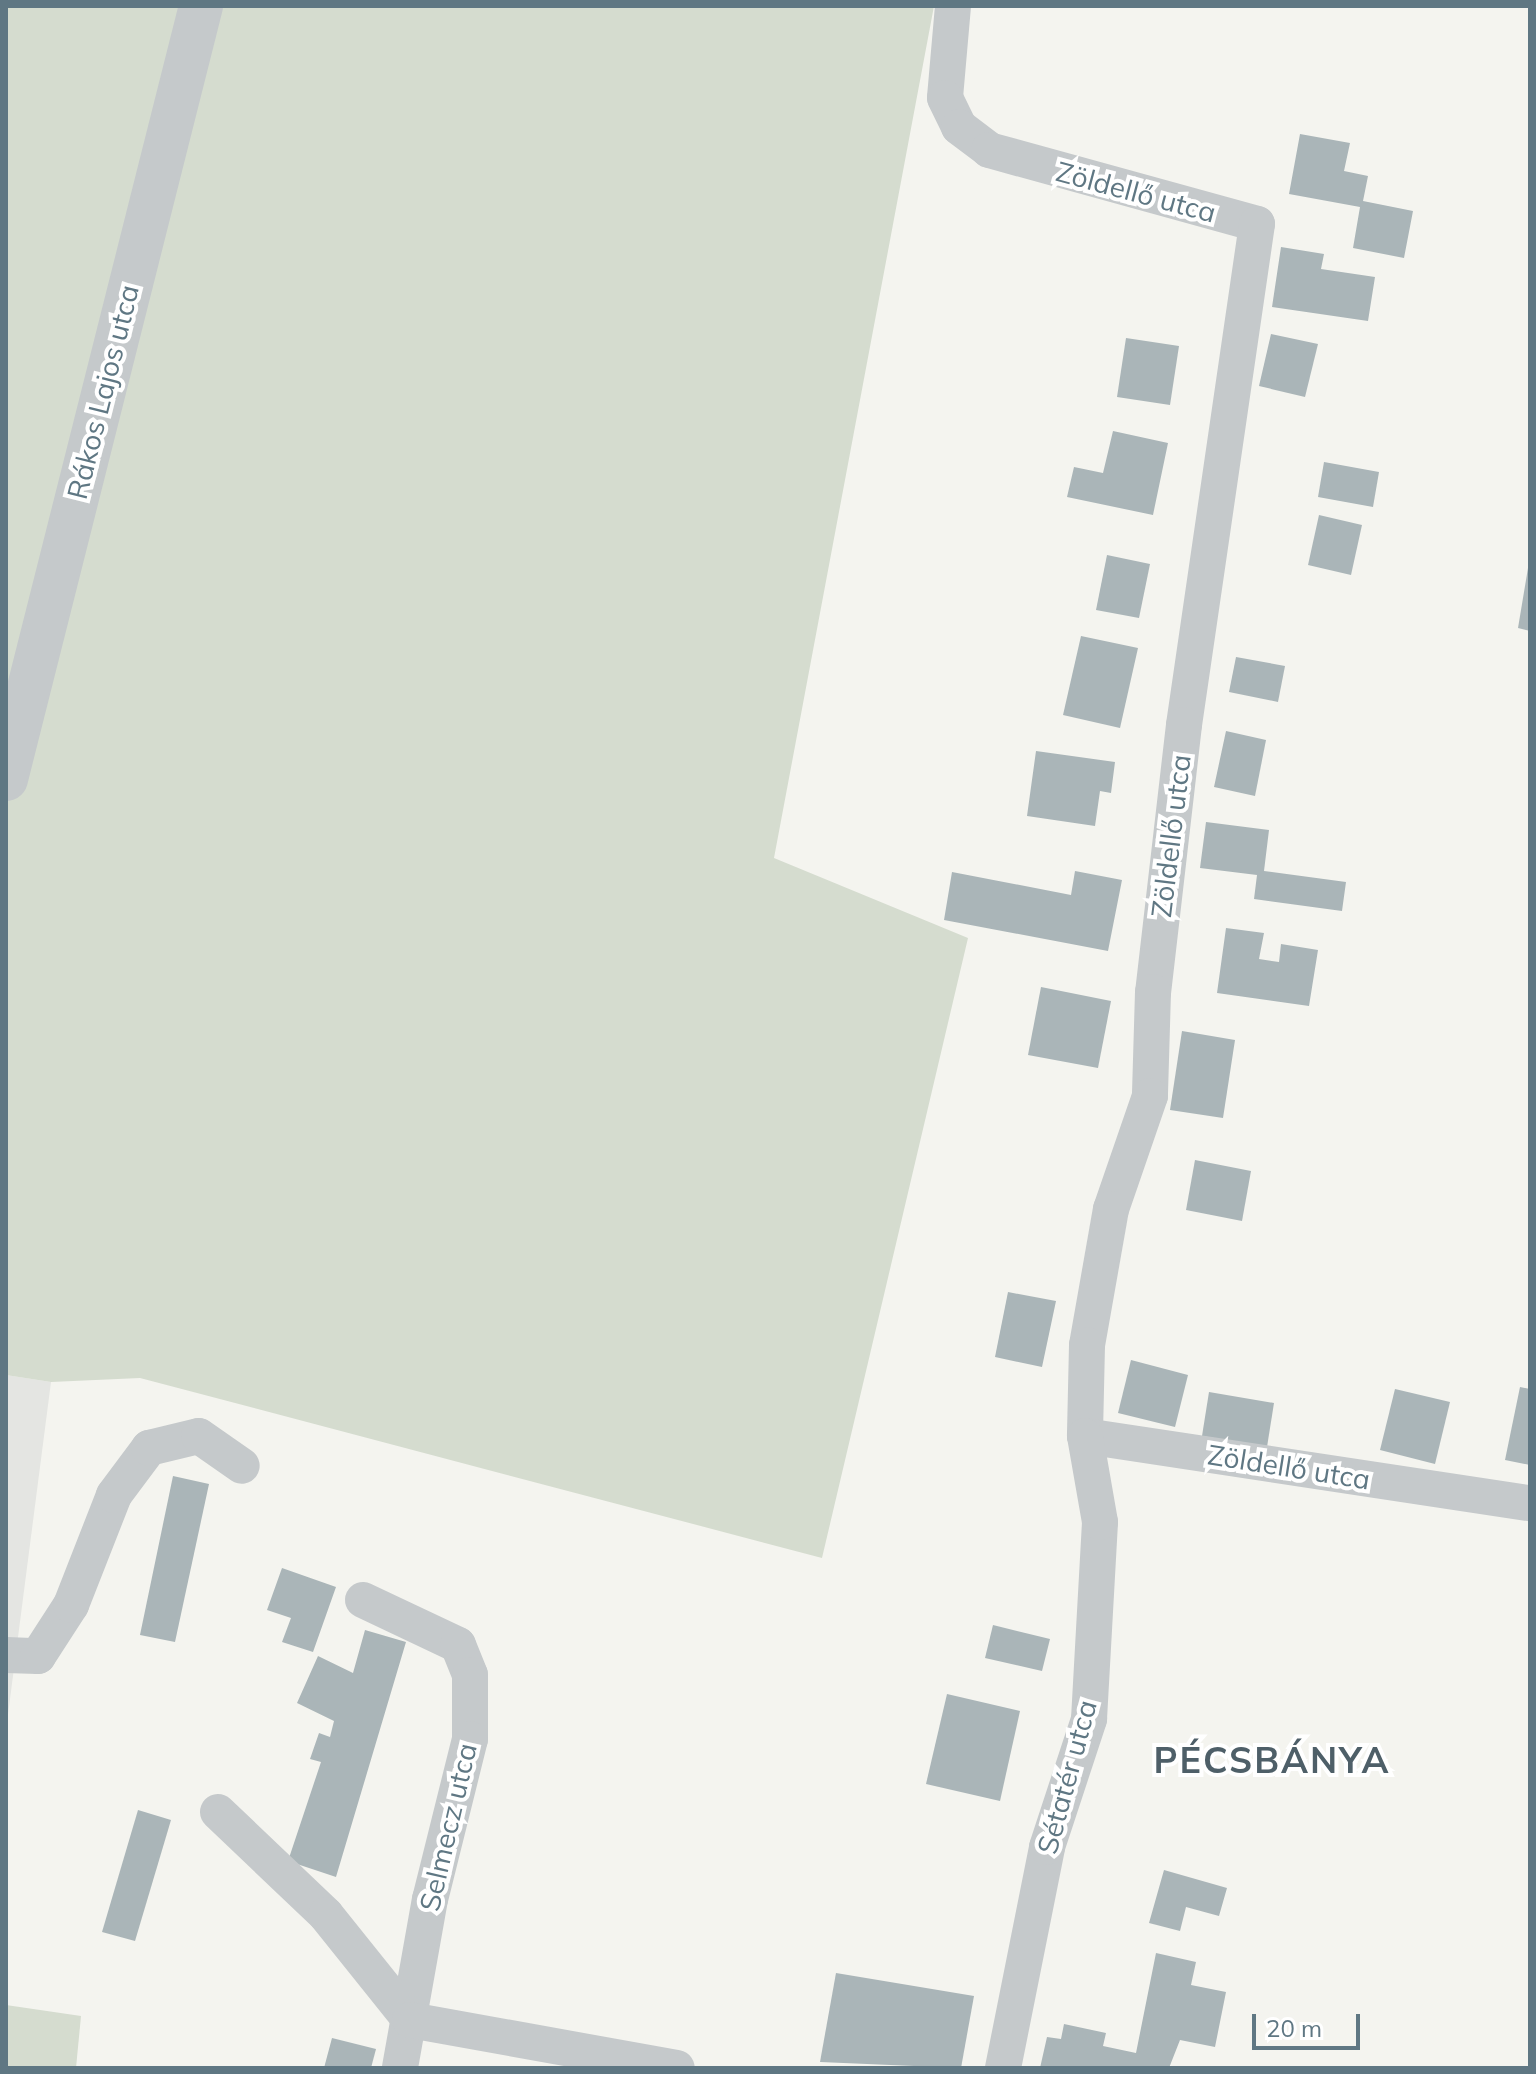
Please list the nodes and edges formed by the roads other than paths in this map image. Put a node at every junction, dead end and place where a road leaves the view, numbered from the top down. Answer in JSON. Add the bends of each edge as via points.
{"nodes":[{"id":1,"x":201,"y":6,"type":"edge"},
{"id":2,"x":953,"y":6,"type":"edge"},
{"id":3,"x":6,"y":779,"type":"edge"},
{"id":4,"x":1085,"y":1436,"type":"junction"},
{"id":5,"x":242,"y":1466,"type":"dead end"},
{"id":6,"x":1530,"y":1503,"type":"edge"},
{"id":7,"x":363,"y":1600,"type":"dead end"},
{"id":8,"x":6,"y":1655,"type":"edge"},
{"id":9,"x":218,"y":1812,"type":"dead end"},
{"id":10,"x":410,"y":2020,"type":"junction"},
{"id":11,"x":400,"y":2068,"type":"edge"},
{"id":12,"x":674,"y":2068,"type":"edge"},
{"id":13,"x":1003,"y":2068,"type":"edge"}],
"edges":[{"from":1,"to":3,"type":"street","name":"Rákos Lajos utca"},
{"from":2,"to":4,"type":"street","name":"Zöldellő utca","via":[[945,98],[959,127],[989,150],[1257,224],[1184,725],[1153,992],[1150,1096],[1111,1209],[1087,1345]]},
{"from":4,"to":6,"type":"street","name":"Zöldellő utca"},
{"from":4,"to":13,"type":"street","name":"Sétatér utca","via":[[1100,1522],[1089,1719],[1047,1847]]},
{"from":5,"to":8,"type":"street","via":[[199,1436],[149,1448],[114,1495],[71,1605],[38,1656]]},
{"from":7,"to":10,"type":"street","name":"Selmecz utca","via":[[458,1645],[470,1675],[470,1739],[430,1899]]},
{"from":9,"to":10,"type":"street","via":[[326,1915]]},
{"from":10,"to":11,"type":"street","name":"Selmecz utca"},
{"from":10,"to":12,"type":"street"}]}
